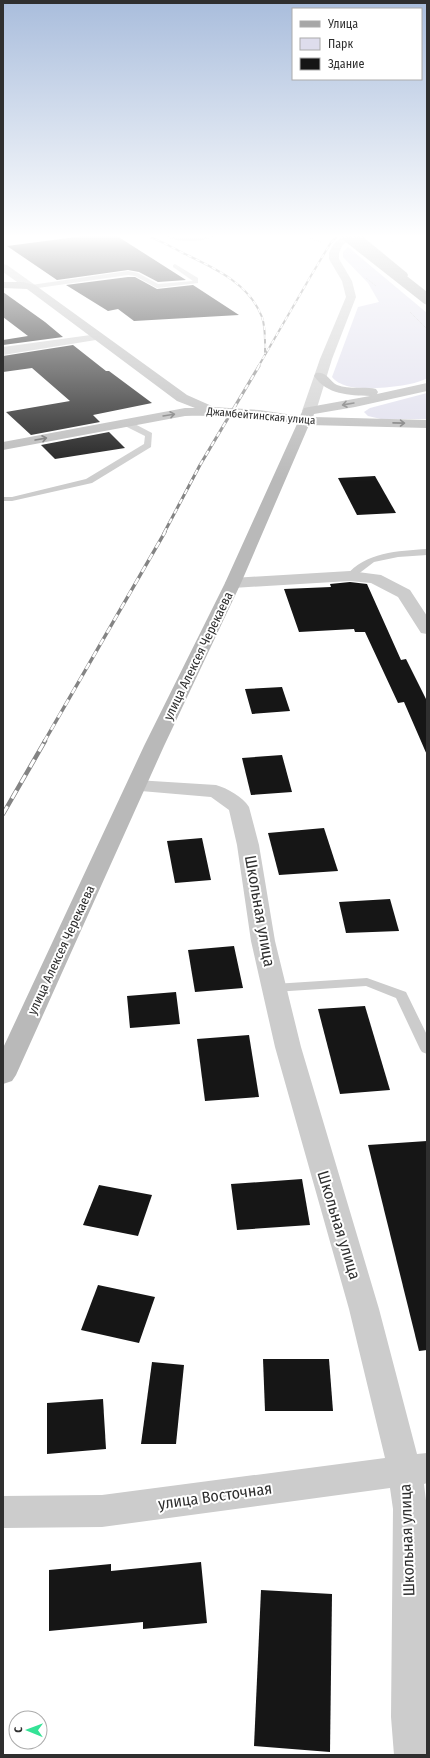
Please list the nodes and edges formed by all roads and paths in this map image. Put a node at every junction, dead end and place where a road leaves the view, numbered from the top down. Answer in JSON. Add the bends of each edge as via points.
{"nodes":[{"id":1,"x":73,"y":318,"type":"edge"},
{"id":2,"x":342,"y":318,"type":"edge"},
{"id":3,"x":98,"y":337,"type":"junction"},
{"id":4,"x":3,"y":351,"type":"edge"},
{"id":5,"x":320,"y":376,"type":"junction"},
{"id":6,"x":427,"y":387,"type":"edge"},
{"id":7,"x":406,"y":392,"type":"junction"},
{"id":8,"x":215,"y":411,"type":"junction"},
{"id":9,"x":307,"y":416,"type":"junction"},
{"id":10,"x":128,"y":424,"type":"junction"},
{"id":11,"x":427,"y":424,"type":"edge"},
{"id":12,"x":3,"y":446,"type":"edge"},
{"id":13,"x":3,"y":499,"type":"edge"},
{"id":14,"x":427,"y":552,"type":"edge"},
{"id":15,"x":350,"y":576,"type":"junction"},
{"id":16,"x":233,"y":583,"type":"junction"},
{"id":17,"x":427,"y":629,"type":"edge"},
{"id":18,"x":136,"y":786,"type":"junction"},
{"id":19,"x":274,"y":988,"type":"junction"},
{"id":20,"x":427,"y":1049,"type":"edge"},
{"id":21,"x":3,"y":1075,"type":"edge"},
{"id":22,"x":416,"y":1469,"type":"edge"},
{"id":23,"x":3,"y":1512,"type":"edge"},
{"id":24,"x":413,"y":1755,"type":"edge"}],
"edges":[{"from":1,"to":3,"type":"street"},
{"from":2,"to":5,"type":"street","name":"улица Алексея Черекаева"},
{"from":3,"to":4,"type":"street"},
{"from":3,"to":8,"type":"street","via":[[182,398]]},
{"from":5,"to":7,"type":"street","via":[[332,387],[348,391]]},
{"from":5,"to":9,"type":"street","name":"улица Алексея Черекаева"},
{"from":6,"to":7,"type":"street"},
{"from":7,"to":9,"type":"street","one_way":true},
{"from":8,"to":9,"type":"street","name":"Джамбейтинская улица"},
{"from":10,"to":8,"type":"street","name":"Джамбейтинская улица","one_way":true,"via":[[185,412]]},
{"from":9,"to":11,"type":"street","name":"Джамбейтинская улица","one_way":true},
{"from":9,"to":16,"type":"street","name":"улица Алексея Черекаева"},
{"from":12,"to":10,"type":"street","name":"Джамбейтинская улица","one_way":true},
{"from":10,"to":13,"type":"lane","via":[[149,435],[148,445],[89,481]]},
{"from":14,"to":15,"type":"lane","via":[[398,554],[371,560]]},
{"from":15,"to":16,"type":"street"},
{"from":15,"to":17,"type":"street","via":[[375,578],[404,594]]},
{"from":16,"to":18,"type":"street","name":"улица Алексея Черекаева"},
{"from":18,"to":19,"type":"street","name":"Школьная улица","via":[[216,790],[239,807]]},
{"from":18,"to":21,"type":"street","name":"улица Алексея Черекаева"},
{"from":19,"to":20,"type":"lane","via":[[367,982],[401,995]]},
{"from":19,"to":22,"type":"street","name":"Школьная улица","via":[[290,1055],[364,1309]]},
{"from":22,"to":23,"type":"street","name":"улица Восточная","via":[[102,1511]]},
{"from":22,"to":24,"type":"street","name":"Школьная улица","via":[[410,1509],[410,1717]]}]}
